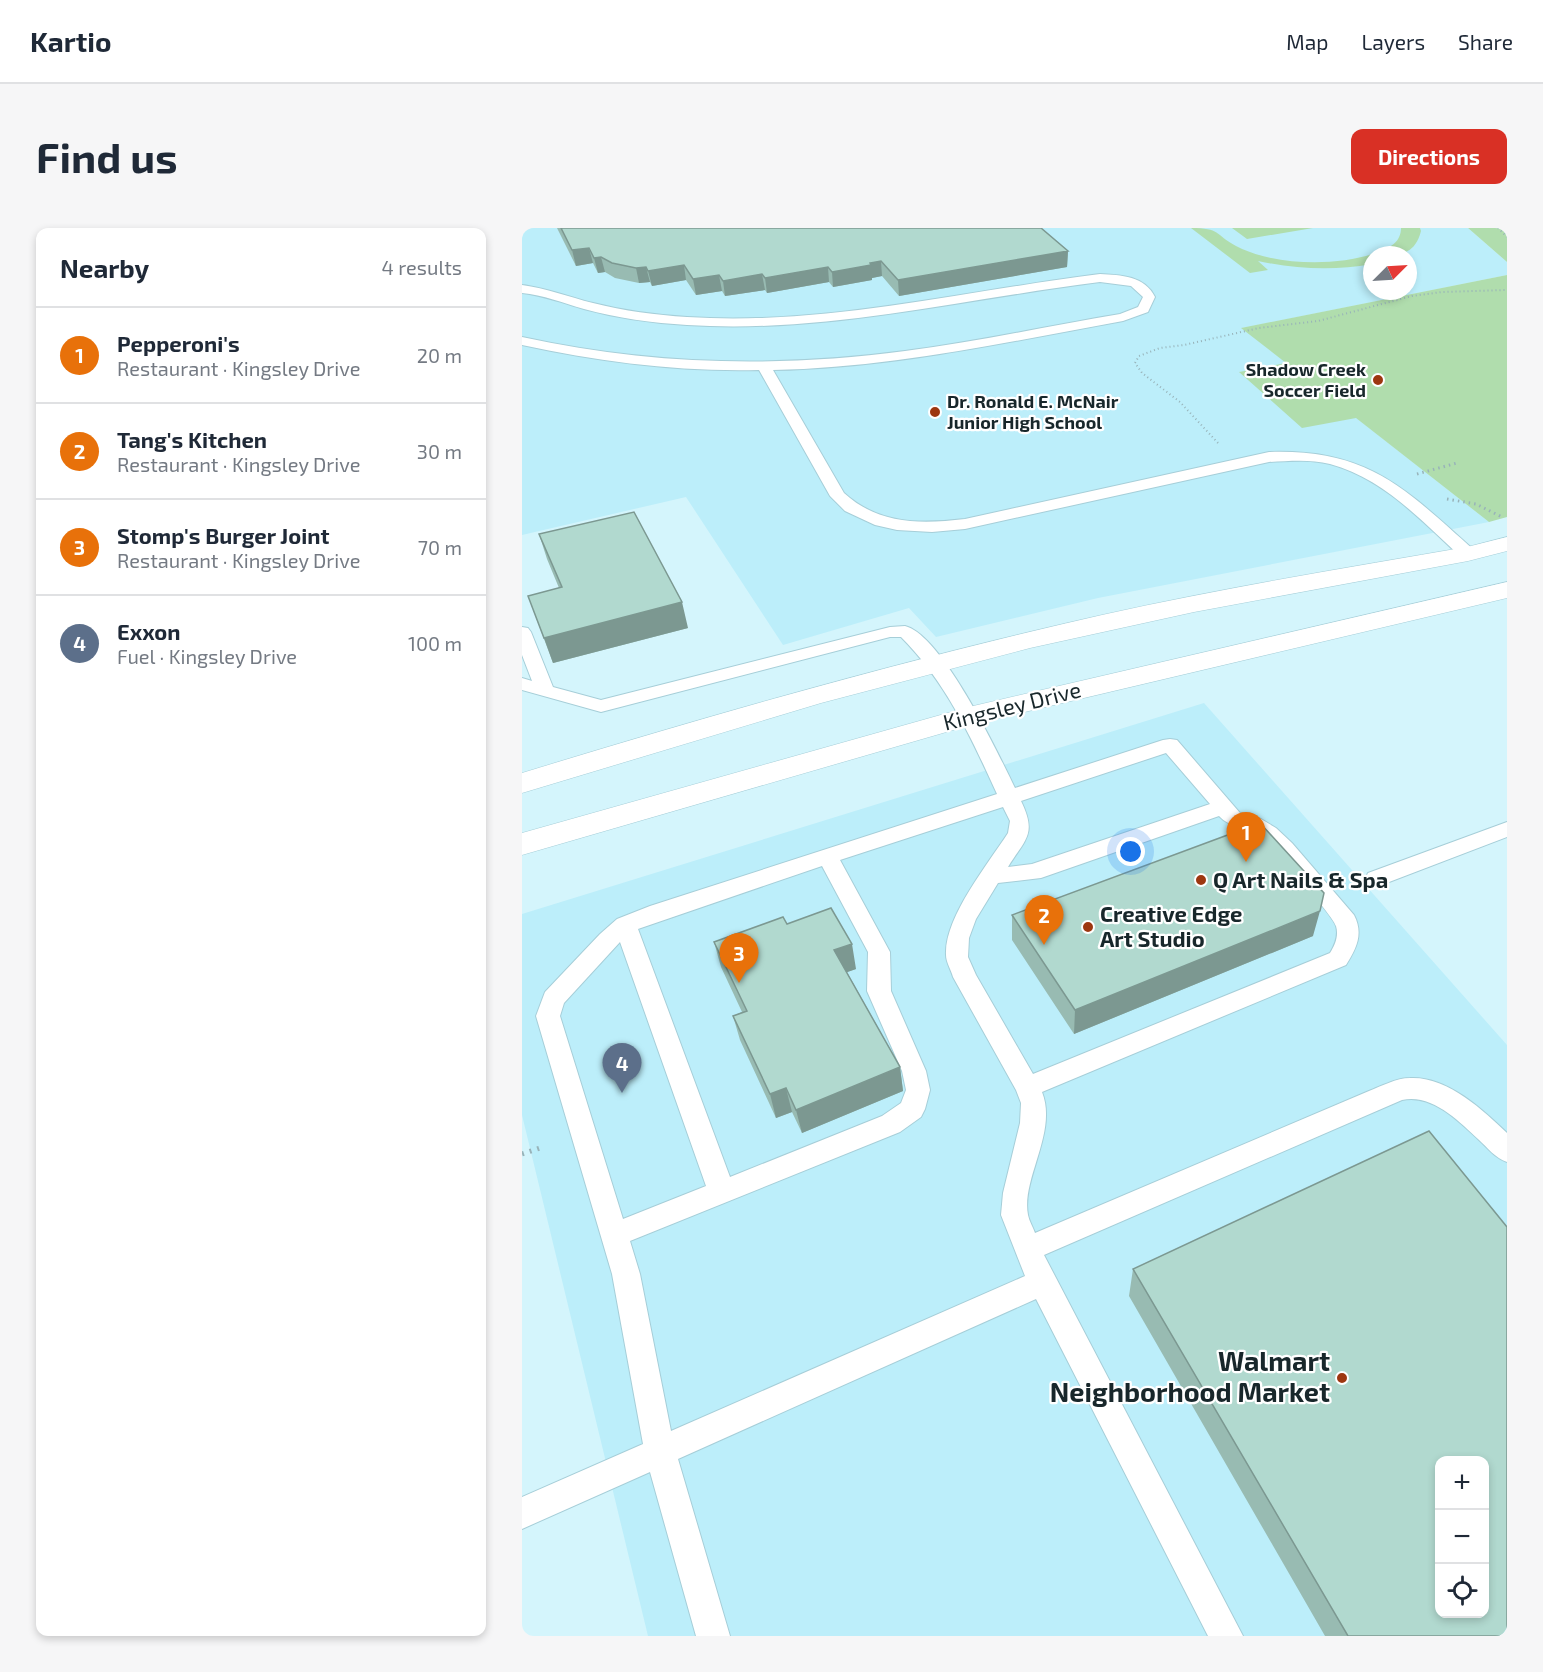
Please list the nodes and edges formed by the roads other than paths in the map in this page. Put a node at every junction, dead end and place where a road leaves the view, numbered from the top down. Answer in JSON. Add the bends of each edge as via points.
{"nodes":[{"id":1,"x":522,"y":289,"type":"edge"},
{"id":2,"x":522,"y":341,"type":"edge"},
{"id":3,"x":763,"y":365,"type":"junction"},
{"id":4,"x":1507,"y":544,"type":"edge"},
{"id":5,"x":1468,"y":554,"type":"junction"},
{"id":6,"x":1507,"y":590,"type":"edge"},
{"id":7,"x":522,"y":632,"type":"edge"},
{"id":8,"x":937,"y":664,"type":"junction"},
{"id":9,"x":522,"y":684,"type":"edge"},
{"id":10,"x":545,"y":690,"type":"junction"},
{"id":11,"x":969,"y":716,"type":"junction"},
{"id":12,"x":522,"y":783,"type":"edge"},
{"id":13,"x":1008,"y":799,"type":"junction"},
{"id":14,"x":1223,"y":807,"type":"junction"},
{"id":15,"x":1507,"y":830,"type":"edge"},
{"id":16,"x":522,"y":844,"type":"edge"},
{"id":17,"x":828,"y":856,"type":"junction"},
{"id":18,"x":992,"y":876,"type":"junction"},
{"id":19,"x":1376,"y":879,"type":"dead end"},
{"id":20,"x":625,"y":925,"type":"junction"},
{"id":21,"x":1028,"y":1087,"type":"junction"},
{"id":22,"x":1507,"y":1151,"type":"edge"},
{"id":23,"x":722,"y":1192,"type":"junction"},
{"id":24,"x":614,"y":1235,"type":"junction"},
{"id":25,"x":1027,"y":1249,"type":"junction"},
{"id":26,"x":1042,"y":1282,"type":"junction"},
{"id":27,"x":660,"y":1452,"type":"junction"},
{"id":28,"x":522,"y":1514,"type":"edge"},
{"id":29,"x":713,"y":1636,"type":"edge"},
{"id":30,"x":1226,"y":1636,"type":"edge"}],
"edges":[{"from":1,"to":3,"type":"lane","via":[[645,316],[737,323],[855,316],[1100,278],[1126,281],[1149,294],[1143,309],[1123,316],[904,355]]},
{"from":2,"to":3,"type":"lane","via":[[641,362]]},
{"from":3,"to":5,"type":"lane","via":[[838,496],[846,506],[890,524],[924,528],[965,524],[1269,457],[1304,455],[1355,466],[1386,484]]},
{"from":4,"to":5,"type":"main road"},
{"from":5,"to":6,"type":"main road"},
{"from":5,"to":8,"type":"main road","via":[[1112,621]]},
{"from":6,"to":11,"type":"main road","name":"Kingsley Drive"},
{"from":7,"to":10,"type":"lane"},
{"from":8,"to":10,"type":"lane","via":[[905,631],[601,706]]},
{"from":8,"to":11,"type":"lane"},
{"from":8,"to":12,"type":"main road","via":[[684,732]]},
{"from":9,"to":10,"type":"lane"},
{"from":11,"to":13,"type":"lane"},
{"from":11,"to":16,"type":"main road","name":"Kingsley Drive"},
{"from":13,"to":14,"type":"lane","via":[[1170,745]]},
{"from":13,"to":17,"type":"lane"},
{"from":13,"to":18,"type":"lane","via":[[1020,821],[1018,834]]},
{"from":14,"to":18,"type":"lane","via":[[1033,872]]},
{"from":14,"to":21,"type":"lane","via":[[1233,818],[1254,824],[1277,841],[1346,921],[1350,933],[1338,959]]},
{"from":15,"to":19,"type":"lane"},
{"from":17,"to":20,"type":"lane"},
{"from":17,"to":23,"type":"lane","via":[[879,952],[879,991],[914,1071],[918,1090],[912,1109],[891,1124]]},
{"from":18,"to":21,"type":"lane","via":[[965,918],[957,957],[964,977]]},
{"from":20,"to":23,"type":"lane"},
{"from":20,"to":24,"type":"lane","via":[[553,999],[548,1016]]},
{"from":21,"to":25,"type":"lane","via":[[1034,1103],[1033,1123],[1014,1215]]},
{"from":22,"to":25,"type":"lane","via":[[1469,1114],[1434,1095],[1411,1088],[1378,1098]]},
{"from":23,"to":24,"type":"lane"},
{"from":24,"to":27,"type":"lane","via":[[626,1274]]},
{"from":25,"to":26,"type":"lane"},
{"from":26,"to":27,"type":"lane"},
{"from":26,"to":30,"type":"lane"},
{"from":27,"to":28,"type":"lane"},
{"from":27,"to":29,"type":"lane"}]}
